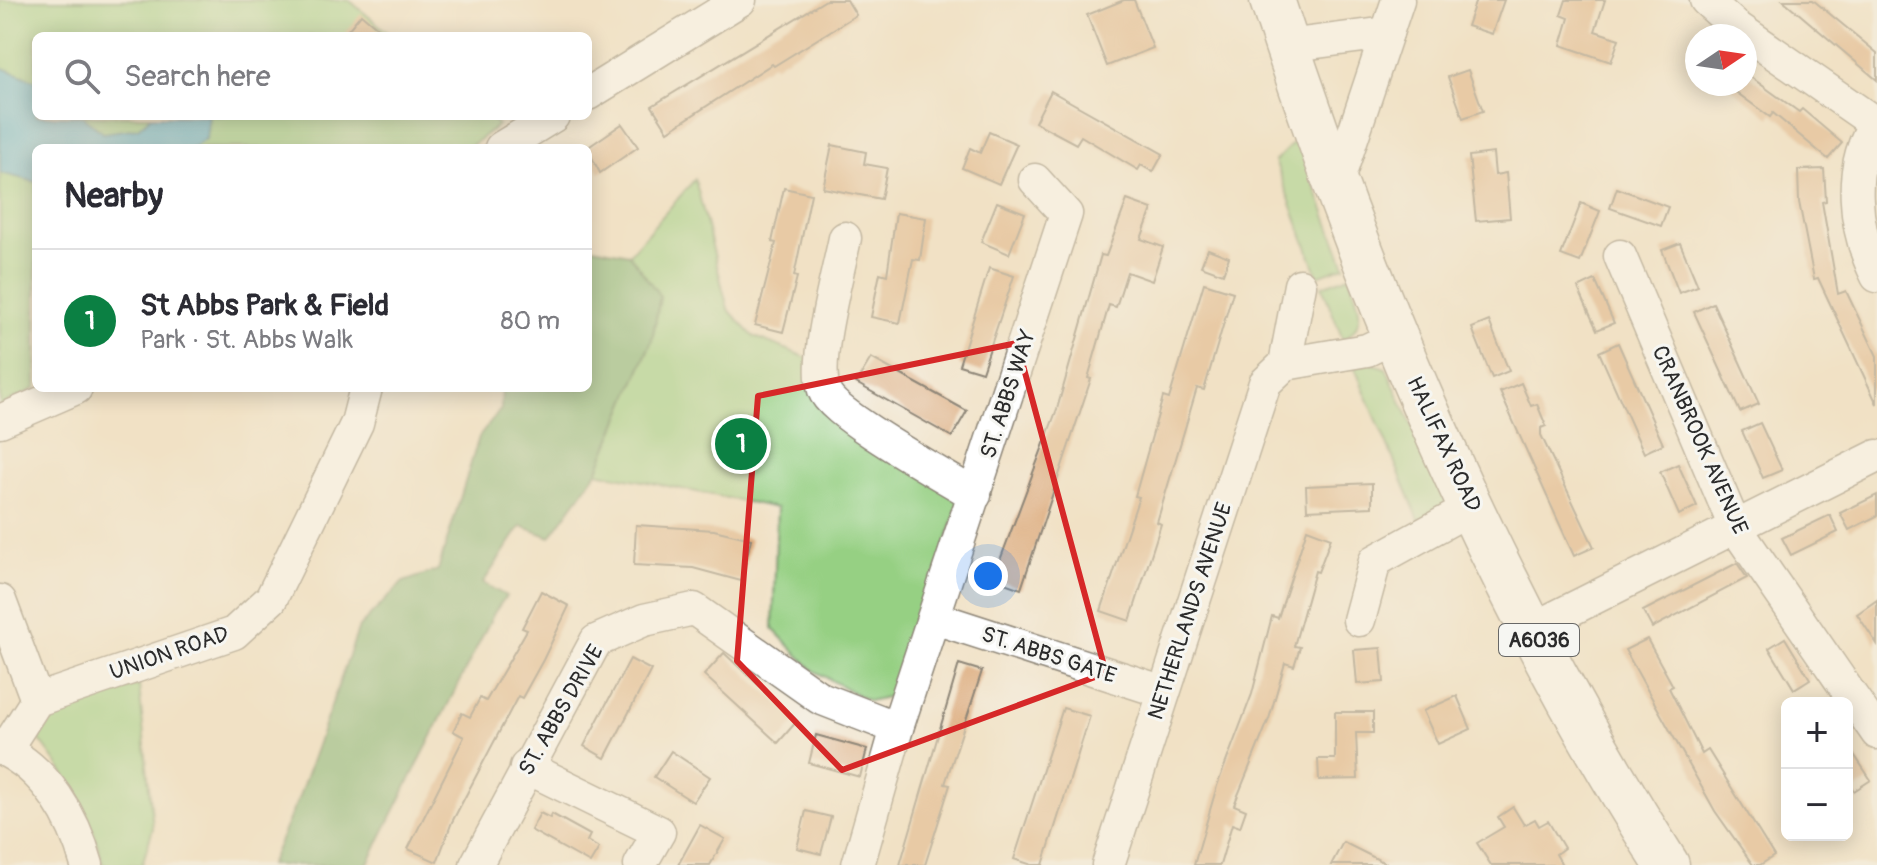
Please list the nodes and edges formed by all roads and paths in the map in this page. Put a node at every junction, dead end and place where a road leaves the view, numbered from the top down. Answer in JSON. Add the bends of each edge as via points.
{"nodes":[{"id":1,"x":740,"y":0,"type":"edge"},
{"id":2,"x":1272,"y":0,"type":"edge"},
{"id":3,"x":1398,"y":0,"type":"edge"},
{"id":4,"x":1706,"y":0,"type":"edge"},
{"id":5,"x":1387,"y":33,"type":"junction"},
{"id":6,"x":1286,"y":46,"type":"junction"},
{"id":7,"x":592,"y":92,"type":"edge"},
{"id":8,"x":546,"y":120,"type":"edge"},
{"id":9,"x":1876,"y":122,"type":"edge"},
{"id":10,"x":508,"y":144,"type":"edge"},
{"id":11,"x":1035,"y":180,"type":"dead end"},
{"id":12,"x":1336,"y":186,"type":"junction"},
{"id":13,"x":845,"y":238,"type":"dead end"},
{"id":14,"x":1620,"y":256,"type":"dead end"},
{"id":15,"x":1877,"y":276,"type":"edge"},
{"id":16,"x":1300,"y":285,"type":"dead end"},
{"id":17,"x":1394,"y":337,"type":"junction"},
{"id":18,"x":1285,"y":364,"type":"junction"},
{"id":19,"x":67,"y":392,"type":"edge"},
{"id":20,"x":365,"y":392,"type":"edge"},
{"id":21,"x":0,"y":421,"type":"edge"},
{"id":22,"x":1877,"y":456,"type":"edge"},
{"id":23,"x":975,"y":495,"type":"junction"},
{"id":24,"x":1473,"y":507,"type":"junction"},
{"id":25,"x":1735,"y":527,"type":"junction"},
{"id":26,"x":0,"y":601,"type":"edge"},
{"id":27,"x":935,"y":618,"type":"junction"},
{"id":28,"x":1359,"y":620,"type":"dead end"},
{"id":29,"x":1534,"y":628,"type":"junction"},
{"id":30,"x":1164,"y":692,"type":"junction"},
{"id":31,"x":37,"y":700,"type":"junction"},
{"id":32,"x":897,"y":728,"type":"junction"},
{"id":33,"x":1877,"y":733,"type":"edge"},
{"id":34,"x":2,"y":749,"type":"edge"},
{"id":35,"x":526,"y":767,"type":"junction"},
{"id":36,"x":87,"y":865,"type":"edge"},
{"id":37,"x":476,"y":865,"type":"edge"},
{"id":38,"x":640,"y":865,"type":"edge"},
{"id":39,"x":858,"y":865,"type":"edge"},
{"id":40,"x":1108,"y":865,"type":"edge"},
{"id":41,"x":1667,"y":865,"type":"edge"}],
"edges":[{"from":1,"to":7,"type":"street"},
{"from":2,"to":6,"type":"highway","name":"HALIFAX ROAD","number":"A6036"},
{"from":3,"to":5,"type":"street"},
{"from":4,"to":9,"type":"street","via":[[1735,26]]},
{"from":5,"to":6,"type":"street"},
{"from":5,"to":12,"type":"street"},
{"from":6,"to":12,"type":"highway","name":"HALIFAX ROAD","number":"A6036"},
{"from":8,"to":10,"type":"street"},
{"from":9,"to":15,"type":"street","via":[[1860,161],[1857,203],[1864,250]]},
{"from":11,"to":23,"type":"street","name":"ST. ABBS WAY","via":[[1066,214]]},
{"from":12,"to":17,"type":"highway","name":"HALIFAX ROAD","number":"A6036"},
{"from":13,"to":23,"type":"street","via":[[821,364],[825,392],[845,414]]},
{"from":14,"to":25,"type":"street","name":"CRANBROOK AVENUE"},
{"from":16,"to":18,"type":"street","name":"NETHERLANDS AVENUE"},
{"from":17,"to":18,"type":"street","via":[[1367,350]]},
{"from":17,"to":24,"type":"highway","name":"HALIFAX ROAD","number":"A6036"},
{"from":18,"to":30,"type":"street","name":"NETHERLANDS AVENUE","via":[[1265,383]]},
{"from":19,"to":21,"type":"street"},
{"from":20,"to":31,"type":"street","name":"UNION ROAD","via":[[357,423],[271,599],[234,633]]},
{"from":22,"to":25,"type":"street"},
{"from":23,"to":27,"type":"street","name":"ST. ABBS WAY"},
{"from":24,"to":28,"type":"street","via":[[1375,561]]},
{"from":24,"to":29,"type":"highway","name":"HALIFAX ROAD","number":"A6036"},
{"from":25,"to":29,"type":"street"},
{"from":25,"to":33,"type":"street","name":"CRANBROOK AVENUE"},
{"from":26,"to":31,"type":"street"},
{"from":27,"to":30,"type":"street","name":"ST. ABBS GATE"},
{"from":27,"to":32,"type":"street"},
{"from":29,"to":41,"type":"highway","name":"HALIFAX ROAD","number":"A6036","via":[[1606,768]]},
{"from":30,"to":40,"type":"street","name":"NETHERLANDS AVENUE"},
{"from":31,"to":34,"type":"street"},
{"from":32,"to":35,"type":"street","name":"ST. ABBS DRIVE","via":[[820,698],[694,609],[644,620],[596,641]]},
{"from":32,"to":39,"type":"street"},
{"from":34,"to":36,"type":"street","via":[[36,772],[60,801]]},
{"from":35,"to":37,"type":"street","name":"ST. ABBS DRIVE"},
{"from":35,"to":38,"type":"street","via":[[662,828]]}]}
